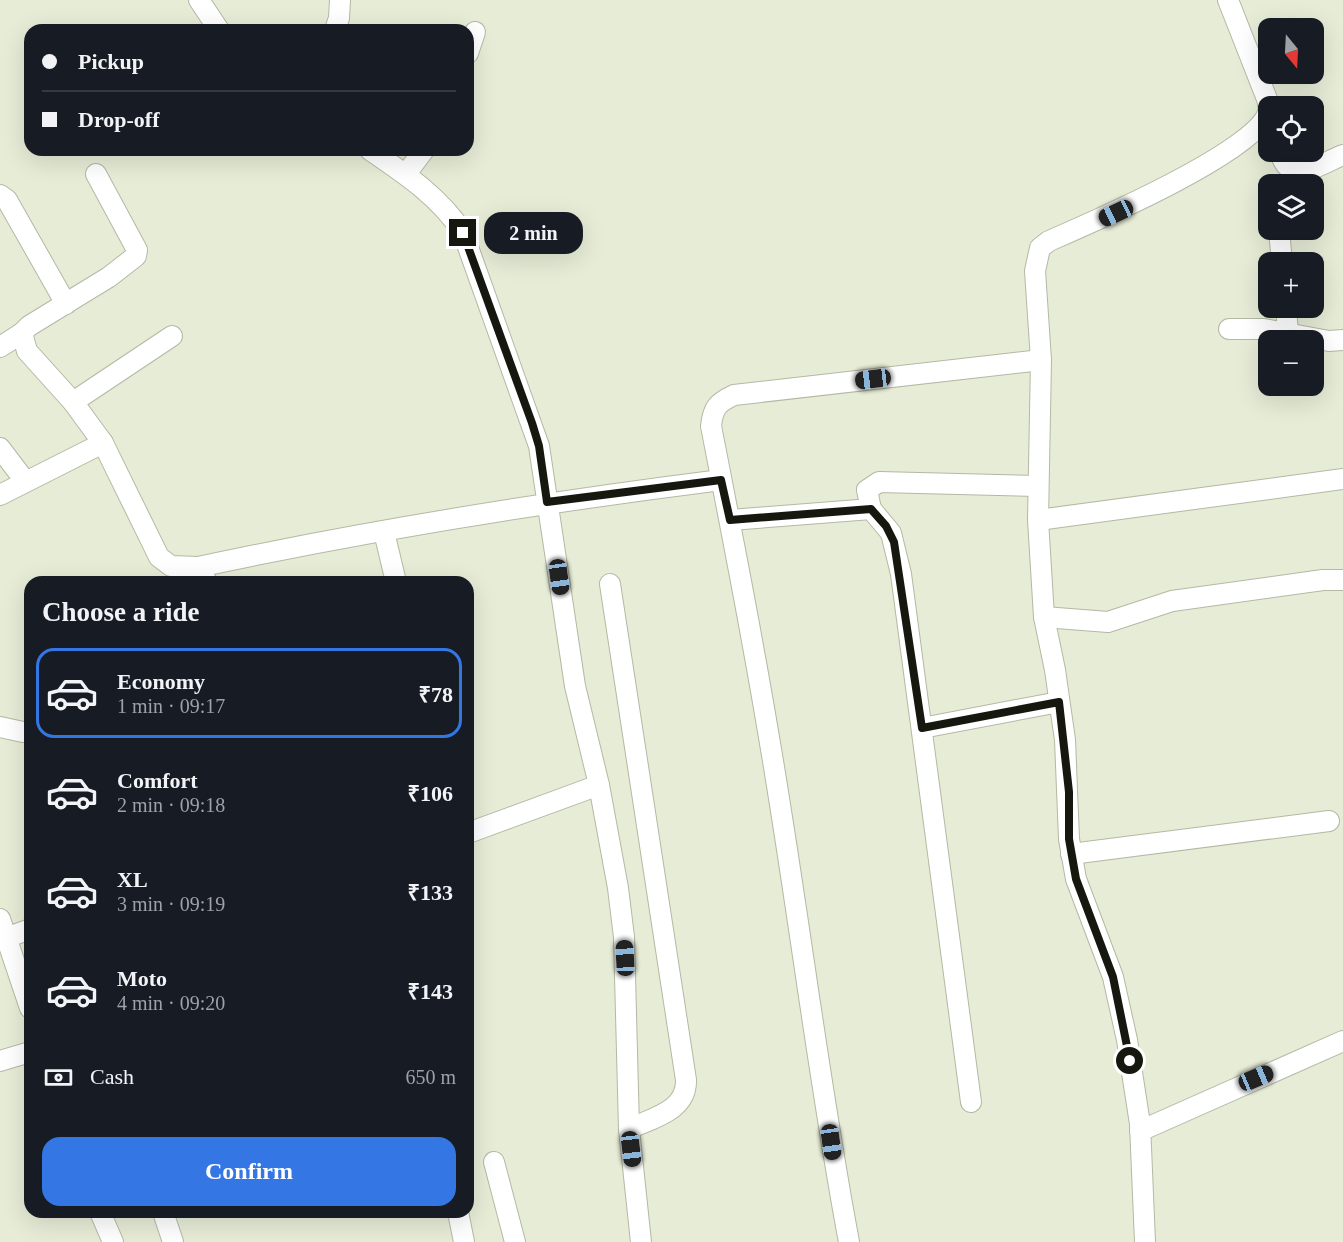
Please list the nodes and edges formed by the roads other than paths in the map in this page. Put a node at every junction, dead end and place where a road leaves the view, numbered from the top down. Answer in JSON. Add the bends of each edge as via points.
{"nodes":[{"id":1,"x":200,"y":0,"type":"edge"},
{"id":2,"x":340,"y":0,"type":"edge"},
{"id":3,"x":1228,"y":0,"type":"edge"},
{"id":4,"x":215,"y":24,"type":"edge"},
{"id":5,"x":337,"y":24,"type":"edge"},
{"id":6,"x":475,"y":32,"type":"dead end"},
{"id":7,"x":474,"y":35,"type":"edge"},
{"id":8,"x":1265,"y":96,"type":"edge"},
{"id":9,"x":1258,"y":126,"type":"edge"},
{"id":10,"x":1343,"y":155,"type":"edge"},
{"id":11,"x":379,"y":156,"type":"edge"},
{"id":12,"x":420,"y":156,"type":"edge"},
{"id":13,"x":1282,"y":167,"type":"edge"},
{"id":14,"x":96,"y":174,"type":"dead end"},
{"id":15,"x":406,"y":174,"type":"junction"},
{"id":16,"x":0,"y":195,"type":"edge"},
{"id":17,"x":66,"y":304,"type":"junction"},
{"id":18,"x":1229,"y":329,"type":"dead end"},
{"id":19,"x":1258,"y":331,"type":"edge"},
{"id":20,"x":22,"y":333,"type":"junction"},
{"id":21,"x":172,"y":336,"type":"dead end"},
{"id":22,"x":1324,"y":340,"type":"edge"},
{"id":23,"x":1343,"y":340,"type":"edge"},
{"id":24,"x":0,"y":346,"type":"edge"},
{"id":25,"x":1041,"y":360,"type":"junction"},
{"id":26,"x":73,"y":402,"type":"junction"},
{"id":27,"x":103,"y":443,"type":"junction"},
{"id":28,"x":0,"y":448,"type":"edge"},
{"id":29,"x":1343,"y":479,"type":"edge"},
{"id":30,"x":721,"y":480,"type":"junction"},
{"id":31,"x":25,"y":481,"type":"junction"},
{"id":32,"x":1038,"y":486,"type":"junction"},
{"id":33,"x":0,"y":495,"type":"edge"},
{"id":34,"x":547,"y":502,"type":"junction"},
{"id":35,"x":871,"y":509,"type":"junction"},
{"id":36,"x":730,"y":520,"type":"junction"},
{"id":37,"x":1038,"y":520,"type":"junction"},
{"id":38,"x":384,"y":532,"type":"junction"},
{"id":39,"x":202,"y":574,"type":"edge"},
{"id":40,"x":395,"y":576,"type":"edge"},
{"id":41,"x":1343,"y":580,"type":"edge"},
{"id":42,"x":610,"y":584,"type":"dead end"},
{"id":43,"x":1044,"y":617,"type":"junction"},
{"id":44,"x":1059,"y":702,"type":"junction"},
{"id":45,"x":0,"y":727,"type":"edge"},
{"id":46,"x":922,"y":728,"type":"junction"},
{"id":47,"x":23,"y":732,"type":"dead end"},
{"id":48,"x":599,"y":785,"type":"junction"},
{"id":49,"x":1329,"y":821,"type":"dead end"},
{"id":50,"x":474,"y":831,"type":"edge"},
{"id":51,"x":1071,"y":854,"type":"junction"},
{"id":52,"x":0,"y":919,"type":"edge"},
{"id":53,"x":24,"y":931,"type":"edge"},
{"id":54,"x":6,"y":938,"type":"junction"},
{"id":55,"x":24,"y":990,"type":"edge"},
{"id":56,"x":1343,"y":1041,"type":"edge"},
{"id":57,"x":24,"y":1054,"type":"edge"},
{"id":58,"x":0,"y":1061,"type":"edge"},
{"id":59,"x":971,"y":1102,"type":"dead end"},
{"id":60,"x":629,"y":1129,"type":"junction"},
{"id":61,"x":1140,"y":1131,"type":"junction"},
{"id":62,"x":494,"y":1162,"type":"dead end"},
{"id":63,"x":103,"y":1218,"type":"edge"},
{"id":64,"x":165,"y":1218,"type":"edge"},
{"id":65,"x":459,"y":1218,"type":"edge"},
{"id":66,"x":113,"y":1242,"type":"edge"},
{"id":67,"x":173,"y":1242,"type":"edge"},
{"id":68,"x":464,"y":1242,"type":"edge"},
{"id":69,"x":515,"y":1242,"type":"edge"},
{"id":70,"x":641,"y":1242,"type":"edge"},
{"id":71,"x":849,"y":1242,"type":"edge"},
{"id":72,"x":1145,"y":1242,"type":"edge"}],
"edges":[{"from":1,"to":4,"type":"street"},
{"from":2,"to":5,"type":"street"},
{"from":3,"to":8,"type":"street"},
{"from":6,"to":7,"type":"street"},
{"from":9,"to":25,"type":"street","via":[[1160,191],[1040,248],[1035,271]]},
{"from":10,"to":13,"type":"street","via":[[1300,171]]},
{"from":11,"to":15,"type":"street"},
{"from":12,"to":15,"type":"street"},
{"from":14,"to":17,"type":"street","via":[[137,253],[116,273]]},
{"from":15,"to":34,"type":"street","via":[[463,233],[532,423]]},
{"from":16,"to":17,"type":"street","via":[[8,200]]},
{"from":17,"to":20,"type":"street"},
{"from":18,"to":19,"type":"street"},
{"from":20,"to":24,"type":"street"},
{"from":20,"to":26,"type":"street","via":[[27,351]]},
{"from":21,"to":26,"type":"street"},
{"from":22,"to":23,"type":"street"},
{"from":25,"to":30,"type":"street","via":[[734,395],[719,402],[713,411],[711,426]]},
{"from":25,"to":32,"type":"street"},
{"from":26,"to":27,"type":"street"},
{"from":27,"to":31,"type":"street"},
{"from":27,"to":39,"type":"street","via":[[159,557],[171,566]]},
{"from":28,"to":31,"type":"street"},
{"from":29,"to":37,"type":"street"},
{"from":30,"to":34,"type":"street"},
{"from":30,"to":36,"type":"street"},
{"from":31,"to":33,"type":"street"},
{"from":32,"to":35,"type":"street","via":[[879,482],[867,490]]},
{"from":32,"to":37,"type":"street"},
{"from":34,"to":38,"type":"street"},
{"from":34,"to":48,"type":"street","via":[[575,686]]},
{"from":35,"to":36,"type":"street"},
{"from":35,"to":46,"type":"street","via":[[894,542]]},
{"from":36,"to":71,"type":"street","via":[[782,811]]},
{"from":37,"to":43,"type":"street"},
{"from":38,"to":39,"type":"street"},
{"from":38,"to":40,"type":"street"},
{"from":41,"to":43,"type":"street","via":[[1172,601],[1108,622]]},
{"from":42,"to":60,"type":"street","via":[[687,1090],[674,1109]]},
{"from":43,"to":44,"type":"street"},
{"from":44,"to":46,"type":"street"},
{"from":44,"to":51,"type":"street","via":[[1066,750]]},
{"from":45,"to":47,"type":"street"},
{"from":46,"to":59,"type":"street"},
{"from":48,"to":50,"type":"street"},
{"from":48,"to":60,"type":"street","via":[[624,937]]},
{"from":49,"to":51,"type":"street"},
{"from":51,"to":61,"type":"street","via":[[1079,895],[1113,977],[1121,1007]]},
{"from":52,"to":54,"type":"street"},
{"from":53,"to":54,"type":"street"},
{"from":54,"to":55,"type":"street"},
{"from":56,"to":61,"type":"street"},
{"from":57,"to":58,"type":"street"},
{"from":60,"to":70,"type":"street"},
{"from":61,"to":72,"type":"street"},
{"from":62,"to":69,"type":"street"},
{"from":63,"to":66,"type":"street"},
{"from":64,"to":67,"type":"street"},
{"from":65,"to":68,"type":"street"}]}
